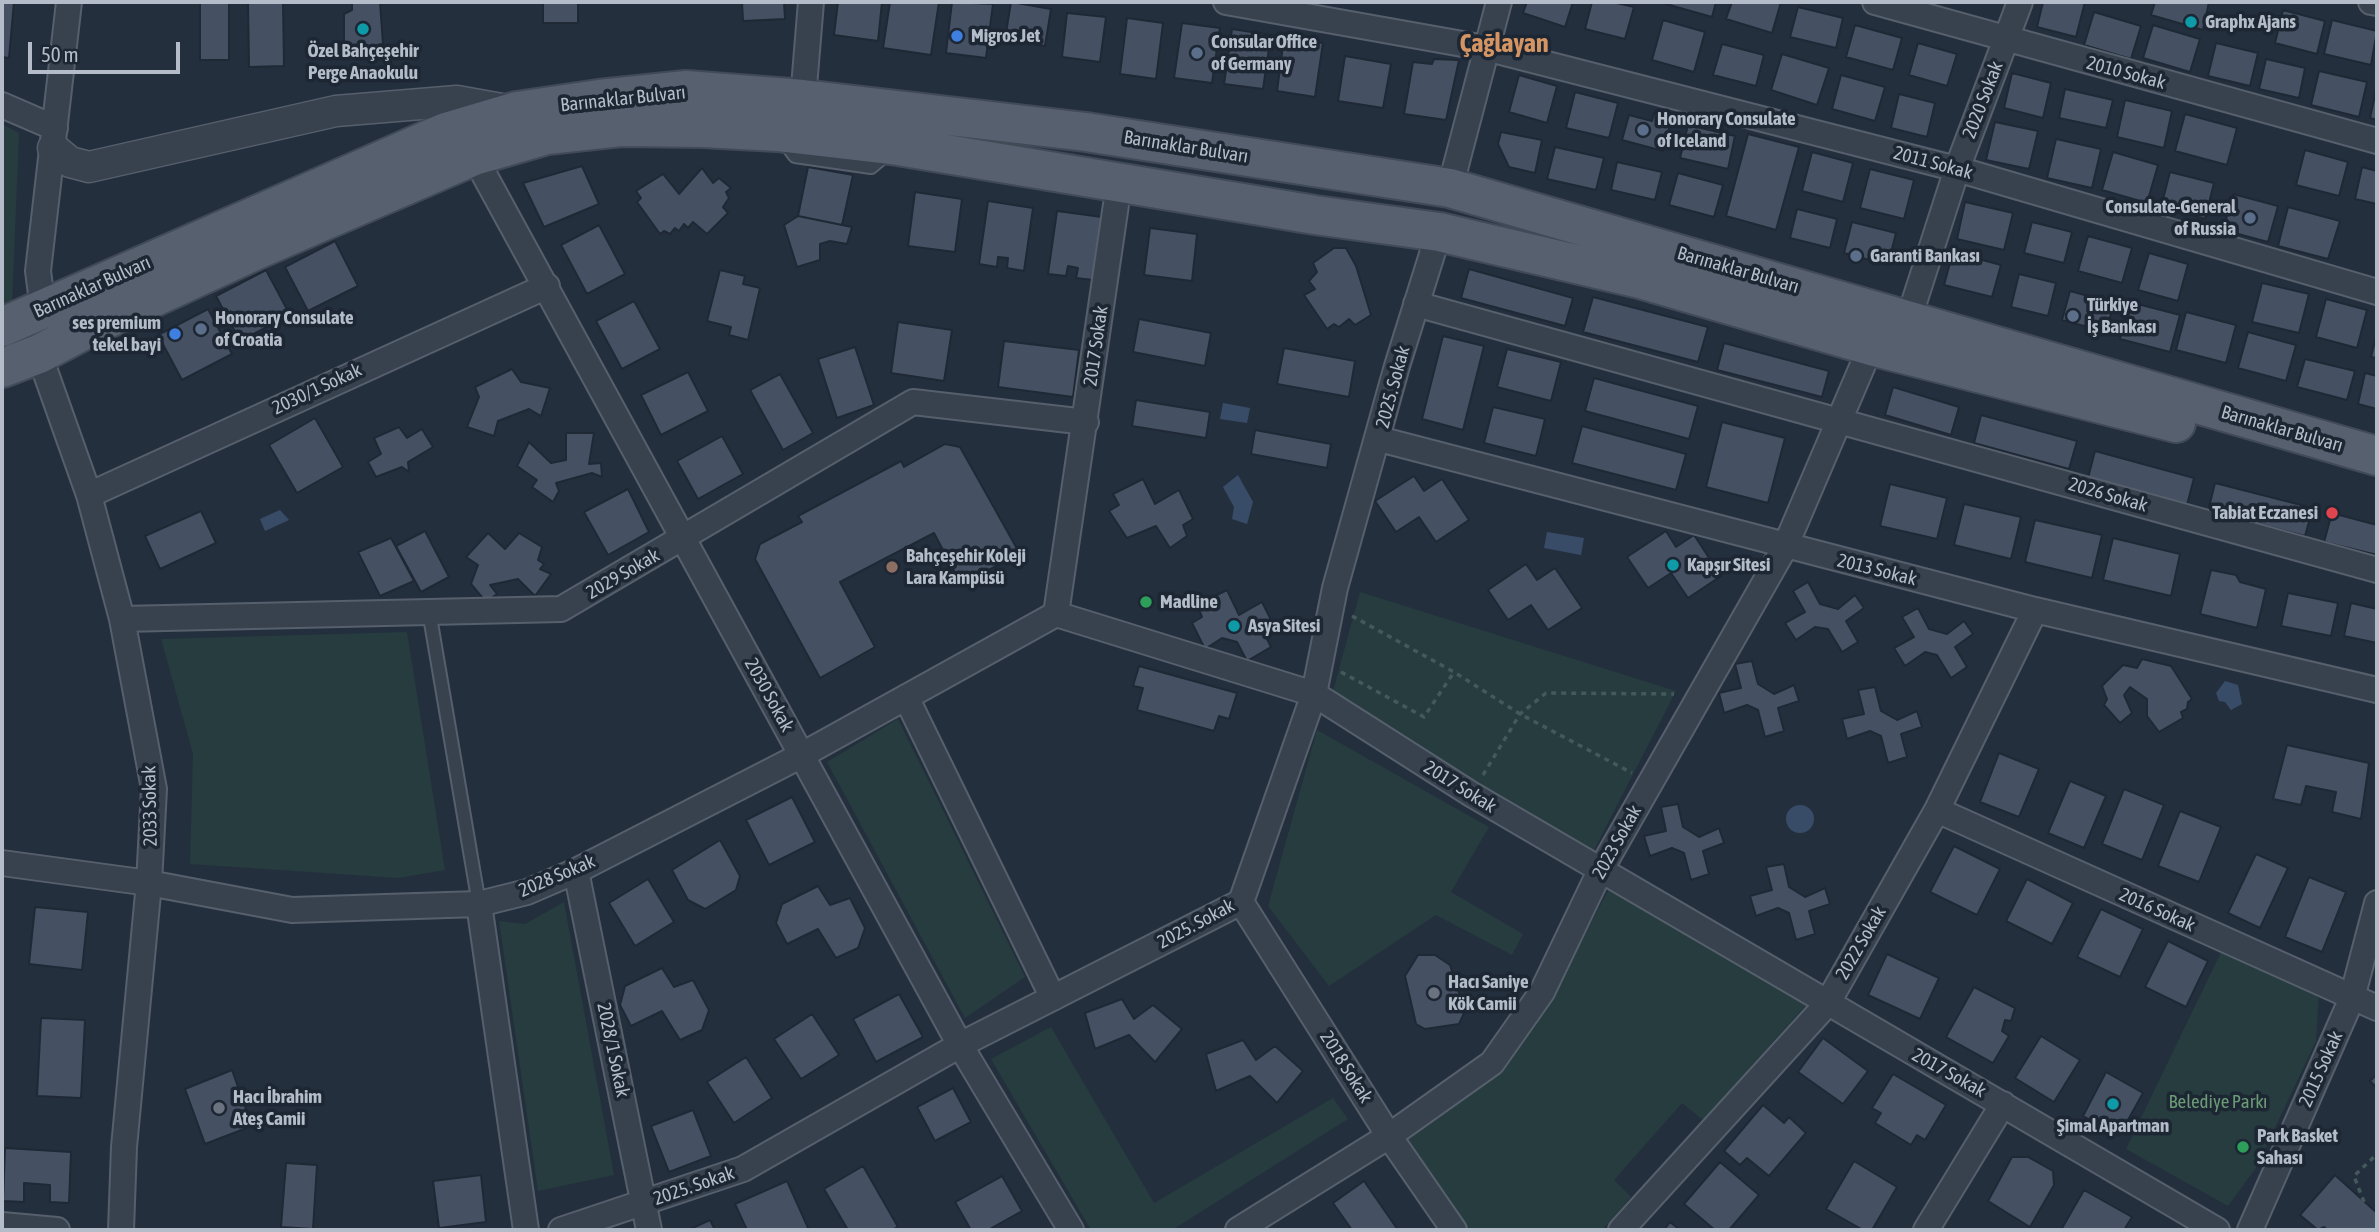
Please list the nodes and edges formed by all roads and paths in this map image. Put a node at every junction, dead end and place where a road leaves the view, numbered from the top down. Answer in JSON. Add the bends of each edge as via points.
{"nodes":[{"id":1,"x":69,"y":2,"type":"edge"},
{"id":2,"x":811,"y":2,"type":"edge"},
{"id":3,"x":1226,"y":2,"type":"edge"},
{"id":4,"x":1499,"y":2,"type":"edge"},
{"id":5,"x":1875,"y":2,"type":"edge"},
{"id":6,"x":2020,"y":2,"type":"edge"},
{"id":7,"x":2371,"y":2,"type":"edge"},
{"id":8,"x":2377,"y":4,"type":"edge"},
{"id":9,"x":2006,"y":40,"type":"junction"},
{"id":10,"x":1485,"y":48,"type":"junction"},
{"id":11,"x":803,"y":99,"type":"junction"},
{"id":12,"x":2,"y":105,"type":"edge"},
{"id":13,"x":517,"y":111,"type":"junction"},
{"id":14,"x":54,"y":138,"type":"junction"},
{"id":15,"x":2377,"y":141,"type":"edge"},
{"id":16,"x":474,"y":156,"type":"junction"},
{"id":17,"x":1957,"y":169,"type":"junction"},
{"id":18,"x":1119,"y":184,"type":"junction"},
{"id":19,"x":1450,"y":188,"type":"junction"},
{"id":20,"x":1439,"y":232,"type":"junction"},
{"id":21,"x":547,"y":286,"type":"junction"},
{"id":22,"x":2377,"y":292,"type":"edge"},
{"id":23,"x":1416,"y":304,"type":"junction"},
{"id":24,"x":43,"y":309,"type":"junction"},
{"id":25,"x":1909,"y":318,"type":"junction"},
{"id":26,"x":2,"y":327,"type":"edge"},
{"id":27,"x":1871,"y":346,"type":"junction"},
{"id":28,"x":38,"y":354,"type":"junction"},
{"id":29,"x":2,"y":368,"type":"edge"},
{"id":30,"x":1839,"y":419,"type":"junction"},
{"id":31,"x":1086,"y":422,"type":"junction"},
{"id":32,"x":1378,"y":439,"type":"junction"},
{"id":33,"x":2377,"y":456,"type":"edge"},
{"id":34,"x":2377,"y":477,"type":"edge"},
{"id":35,"x":89,"y":495,"type":"junction"},
{"id":36,"x":684,"y":538,"type":"junction"},
{"id":37,"x":1784,"y":547,"type":"junction"},
{"id":38,"x":2377,"y":570,"type":"edge"},
{"id":39,"x":1332,"y":605,"type":"junction"},
{"id":40,"x":2035,"y":610,"type":"junction"},
{"id":41,"x":429,"y":611,"type":"junction"},
{"id":42,"x":1056,"y":614,"type":"junction"},
{"id":43,"x":122,"y":619,"type":"junction"},
{"id":44,"x":1320,"y":662,"type":"junction"},
{"id":45,"x":1454,"y":672,"type":"junction"},
{"id":46,"x":2377,"y":690,"type":"edge"},
{"id":47,"x":1314,"y":694,"type":"junction"},
{"id":48,"x":1701,"y":694,"type":"junction"},
{"id":49,"x":906,"y":697,"type":"junction"},
{"id":50,"x":1520,"y":714,"type":"junction"},
{"id":51,"x":802,"y":755,"type":"junction"},
{"id":52,"x":1650,"y":782,"type":"junction"},
{"id":53,"x":1471,"y":794,"type":"junction"},
{"id":54,"x":1937,"y":810,"type":"junction"},
{"id":55,"x":2,"y":863,"type":"edge"},
{"id":56,"x":576,"y":871,"type":"junction"},
{"id":57,"x":1600,"y":871,"type":"junction"},
{"id":58,"x":149,"y":883,"type":"junction"},
{"id":59,"x":1241,"y":902,"type":"junction"},
{"id":60,"x":2377,"y":903,"type":"edge"},
{"id":61,"x":480,"y":904,"type":"junction"},
{"id":62,"x":1053,"y":998,"type":"junction"},
{"id":63,"x":2352,"y":998,"type":"junction"},
{"id":64,"x":1827,"y":1004,"type":"junction"},
{"id":65,"x":2377,"y":1008,"type":"edge"},
{"id":66,"x":960,"y":1045,"type":"junction"},
{"id":67,"x":2003,"y":1104,"type":"junction"},
{"id":68,"x":1389,"y":1136,"type":"junction"},
{"id":69,"x":2377,"y":1154,"type":"edge"},
{"id":70,"x":645,"y":1202,"type":"junction"},
{"id":71,"x":2364,"y":1202,"type":"dead end"},
{"id":72,"x":2,"y":1225,"type":"edge"},
{"id":73,"x":57,"y":1230,"type":"edge"},
{"id":74,"x":121,"y":1230,"type":"edge"},
{"id":75,"x":526,"y":1230,"type":"edge"},
{"id":76,"x":561,"y":1230,"type":"edge"},
{"id":77,"x":649,"y":1230,"type":"edge"},
{"id":78,"x":1070,"y":1230,"type":"edge"},
{"id":79,"x":1238,"y":1230,"type":"edge"},
{"id":80,"x":1454,"y":1230,"type":"edge"},
{"id":81,"x":1621,"y":1230,"type":"edge"},
{"id":82,"x":1926,"y":1230,"type":"edge"},
{"id":83,"x":2217,"y":1230,"type":"edge"},
{"id":84,"x":2250,"y":1230,"type":"edge"}],
"edges":[{"from":1,"to":14,"type":"street"},
{"from":2,"to":11,"type":"street"},
{"from":3,"to":10,"type":"street","name":"2011 Sokak"},
{"from":4,"to":10,"type":"street"},
{"from":5,"to":9,"type":"street","name":"2010 Sokak"},
{"from":6,"to":9,"type":"street","name":"2020 Sokak"},
{"from":7,"to":8,"type":"street"},
{"from":9,"to":15,"type":"street","name":"2010 Sokak"},
{"from":9,"to":17,"type":"street","name":"2020 Sokak"},
{"from":10,"to":17,"type":"street","name":"2011 Sokak"},
{"from":10,"to":19,"type":"street"},
{"from":11,"to":13,"type":"main road","name":"Barınaklar Bulvarı","via":[[686,90]]},
{"from":11,"to":19,"type":"main road","name":"Barınaklar Bulvarı","via":[[1086,132]]},
{"from":12,"to":14,"type":"street"},
{"from":13,"to":14,"type":"street","via":[[457,101],[336,111],[89,167],[70,162]]},
{"from":13,"to":24,"type":"main road","name":"Barınaklar Bulvarı","via":[[427,139]]},
{"from":14,"to":24,"type":"street","via":[[38,271]]},
{"from":16,"to":18,"type":"main road","name":"Barınaklar Bulvarı","via":[[547,135],[621,127],[777,132],[898,146]]},
{"from":16,"to":21,"type":"street","name":"2030 Sokak"},
{"from":16,"to":28,"type":"main road","name":"Barınaklar Bulvarı","via":[[261,248]]},
{"from":17,"to":22,"type":"street","name":"2011 Sokak"},
{"from":17,"to":25,"type":"street","name":"2020 Sokak"},
{"from":18,"to":20,"type":"main road","name":"Barınaklar Bulvarı"},
{"from":18,"to":31,"type":"street","name":"2017 Sokak"},
{"from":19,"to":20,"type":"street"},
{"from":19,"to":25,"type":"main road","name":"Barınaklar Bulvarı"},
{"from":20,"to":23,"type":"street","name":"2025. Sokak"},
{"from":20,"to":27,"type":"main road","name":"Barınaklar Bulvarı","via":[[1640,279]]},
{"from":21,"to":35,"type":"street","name":"2030/1 Sokak"},
{"from":21,"to":36,"type":"street","name":"2030 Sokak"},
{"from":23,"to":30,"type":"street","name":"2026 Sokak"},
{"from":23,"to":32,"type":"street","name":"2025. Sokak"},
{"from":24,"to":26,"type":"main road","name":"Barınaklar Bulvarı"},
{"from":24,"to":28,"type":"street"},
{"from":25,"to":33,"type":"main road","name":"Barınaklar Bulvarı"},
{"from":27,"to":30,"type":"street","name":"2023 Sokak"},
{"from":27,"to":34,"type":"main road","name":"Barınaklar Bulvarı"},
{"from":28,"to":29,"type":"main road","name":"Barınaklar Bulvarı"},
{"from":28,"to":35,"type":"street","name":"2033 Sokak"},
{"from":30,"to":37,"type":"street","name":"2023 Sokak"},
{"from":30,"to":38,"type":"street","name":"2026 Sokak"},
{"from":31,"to":36,"type":"street","name":"2029 Sokak","via":[[913,402]]},
{"from":31,"to":42,"type":"street","name":"2017 Sokak"},
{"from":32,"to":37,"type":"street","name":"2013 Sokak"},
{"from":32,"to":39,"type":"street","name":"2025. Sokak"},
{"from":35,"to":43,"type":"street","name":"2033 Sokak"},
{"from":36,"to":41,"type":"street","name":"2029 Sokak","via":[[561,609]]},
{"from":36,"to":51,"type":"street","name":"2030 Sokak"},
{"from":37,"to":40,"type":"street","name":"2013 Sokak"},
{"from":37,"to":48,"type":"street","name":"2023 Sokak"},
{"from":39,"to":44,"type":"street","name":"2025. Sokak"},
{"from":39,"to":45,"type":"path"},
{"from":40,"to":46,"type":"street","name":"2013 Sokak"},
{"from":40,"to":54,"type":"street","name":"2022 Sokak"},
{"from":41,"to":43,"type":"street","name":"2029 Sokak"},
{"from":41,"to":61,"type":"lane"},
{"from":42,"to":47,"type":"street","name":"2017 Sokak"},
{"from":42,"to":49,"type":"street","name":"2028 Sokak"},
{"from":43,"to":58,"type":"street","name":"2033 Sokak","via":[[154,789]]},
{"from":44,"to":45,"type":"path","via":[[1424,717]]},
{"from":44,"to":47,"type":"street","name":"2025. Sokak"},
{"from":45,"to":50,"type":"path"},
{"from":47,"to":53,"type":"street","name":"2017 Sokak"},
{"from":47,"to":59,"type":"street","name":"2025. Sokak"},
{"from":48,"to":50,"type":"path","via":[[1546,693]]},
{"from":48,"to":52,"type":"street","name":"2023 Sokak"},
{"from":49,"to":51,"type":"street","name":"2028 Sokak"},
{"from":49,"to":62,"type":"street"},
{"from":50,"to":52,"type":"path"},
{"from":50,"to":53,"type":"path"},
{"from":51,"to":56,"type":"street","name":"2028 Sokak"},
{"from":51,"to":66,"type":"street","name":"2030 Sokak"},
{"from":52,"to":57,"type":"street","name":"2023 Sokak"},
{"from":53,"to":57,"type":"street","name":"2017 Sokak"},
{"from":54,"to":63,"type":"street","name":"2016 Sokak"},
{"from":54,"to":64,"type":"street","name":"2022 Sokak"},
{"from":55,"to":58,"type":"street","name":"2028 Sokak"},
{"from":56,"to":61,"type":"street","name":"2028 Sokak","via":[[527,892]]},
{"from":56,"to":70,"type":"street","name":"2028/1 Sokak"},
{"from":57,"to":64,"type":"street","name":"2017 Sokak"},
{"from":57,"to":68,"type":"street","name":"2023 Sokak","via":[[1542,992],[1492,1063]]},
{"from":58,"to":61,"type":"street","name":"2028 Sokak","via":[[292,910]]},
{"from":58,"to":74,"type":"street","name":"2033 Sokak","via":[[124,1147]]},
{"from":59,"to":62,"type":"street","name":"2025. Sokak"},
{"from":59,"to":68,"type":"street","name":"2018 Sokak"},
{"from":60,"to":63,"type":"street","name":"2015 Sokak"},
{"from":61,"to":75,"type":"street"},
{"from":62,"to":66,"type":"street","name":"2025. Sokak"},
{"from":63,"to":65,"type":"street","name":"2016 Sokak"},
{"from":63,"to":84,"type":"street","name":"2015 Sokak"},
{"from":64,"to":67,"type":"street","name":"2017 Sokak"},
{"from":64,"to":81,"type":"street","name":"2022 Sokak"},
{"from":66,"to":70,"type":"street","name":"2025. Sokak","via":[[743,1169]]},
{"from":66,"to":78,"type":"street","name":"2030 Sokak"},
{"from":67,"to":82,"type":"street"},
{"from":67,"to":83,"type":"street","name":"2017 Sokak"},
{"from":68,"to":79,"type":"street","name":"2023 Sokak"},
{"from":68,"to":80,"type":"street","name":"2018 Sokak"},
{"from":69,"to":71,"type":"path","via":[[2354,1176]]},
{"from":70,"to":76,"type":"street","name":"2025. Sokak"},
{"from":70,"to":77,"type":"street","name":"2028/1 Sokak"},
{"from":72,"to":73,"type":"street"}]}
